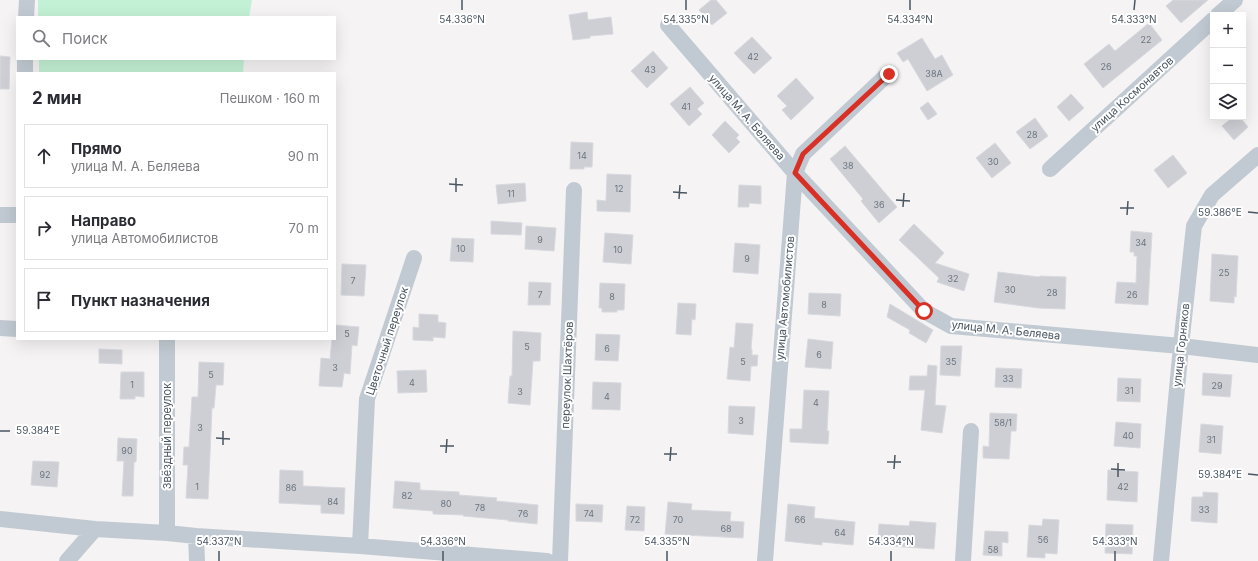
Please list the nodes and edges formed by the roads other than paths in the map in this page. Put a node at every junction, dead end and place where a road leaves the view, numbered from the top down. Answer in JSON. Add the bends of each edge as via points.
{"nodes":[{"id":1,"x":27,"y":0,"type":"edge"},
{"id":2,"x":1235,"y":0,"type":"edge"},
{"id":3,"x":1221,"y":12,"type":"edge"},
{"id":4,"x":26,"y":16,"type":"edge"},
{"id":5,"x":1210,"y":23,"type":"edge"},
{"id":6,"x":668,"y":25,"type":"dead end"},
{"id":7,"x":25,"y":60,"type":"edge"},
{"id":8,"x":25,"y":72,"type":"edge"},
{"id":9,"x":889,"y":74,"type":"dead end"},
{"id":10,"x":1258,"y":155,"type":"edge"},
{"id":11,"x":1050,"y":169,"type":"dead end"},
{"id":12,"x":795,"y":173,"type":"junction"},
{"id":13,"x":574,"y":190,"type":"dead end"},
{"id":14,"x":0,"y":215,"type":"edge"},
{"id":15,"x":16,"y":215,"type":"edge"},
{"id":16,"x":414,"y":258,"type":"dead end"},
{"id":17,"x":0,"y":328,"type":"edge"},
{"id":18,"x":16,"y":329,"type":"edge"},
{"id":19,"x":167,"y":340,"type":"edge"},
{"id":20,"x":1181,"y":346,"type":"junction"},
{"id":21,"x":1258,"y":355,"type":"edge"},
{"id":22,"x":971,"y":431,"type":"dead end"},
{"id":23,"x":0,"y":519,"type":"edge"},
{"id":24,"x":95,"y":529,"type":"junction"},
{"id":25,"x":167,"y":533,"type":"junction"},
{"id":26,"x":196,"y":536,"type":"junction"},
{"id":27,"x":360,"y":546,"type":"junction"},
{"id":28,"x":67,"y":561,"type":"edge"},
{"id":29,"x":197,"y":561,"type":"edge"},
{"id":30,"x":547,"y":561,"type":"edge"},
{"id":31,"x":560,"y":561,"type":"edge"},
{"id":32,"x":765,"y":561,"type":"edge"},
{"id":33,"x":963,"y":561,"type":"edge"},
{"id":34,"x":1161,"y":561,"type":"edge"}],
"edges":[{"from":1,"to":4,"type":"street"},
{"from":2,"to":3,"type":"street"},
{"from":5,"to":11,"type":"street","name":"улица Космонавтов"},
{"from":6,"to":12,"type":"street","name":"улица М. А. Беляева"},
{"from":7,"to":8,"type":"street"},
{"from":9,"to":12,"type":"street","name":"улица Автомобилистов","via":[[803,154]]},
{"from":10,"to":20,"type":"street","name":"улица Горняков","via":[[1212,195],[1194,226]]},
{"from":12,"to":20,"type":"street","name":"улица М. А. Беляева","via":[[924,311],[951,326]]},
{"from":12,"to":32,"type":"street","name":"улица Автомобилистов"},
{"from":13,"to":31,"type":"street","name":"переулок Шахтёров"},
{"from":14,"to":15,"type":"street"},
{"from":16,"to":27,"type":"street","name":"Цветочный переулок","via":[[367,399]]},
{"from":17,"to":18,"type":"street"},
{"from":19,"to":25,"type":"street","name":"Звёздный переулок"},
{"from":20,"to":21,"type":"street","name":"улица М. А. Беляева"},
{"from":20,"to":34,"type":"street","name":"улица Горняков"},
{"from":22,"to":33,"type":"street"},
{"from":23,"to":24,"type":"street"},
{"from":24,"to":25,"type":"street"},
{"from":24,"to":28,"type":"street"},
{"from":25,"to":26,"type":"street"},
{"from":26,"to":27,"type":"street"},
{"from":26,"to":29,"type":"street"},
{"from":27,"to":30,"type":"street"}]}
